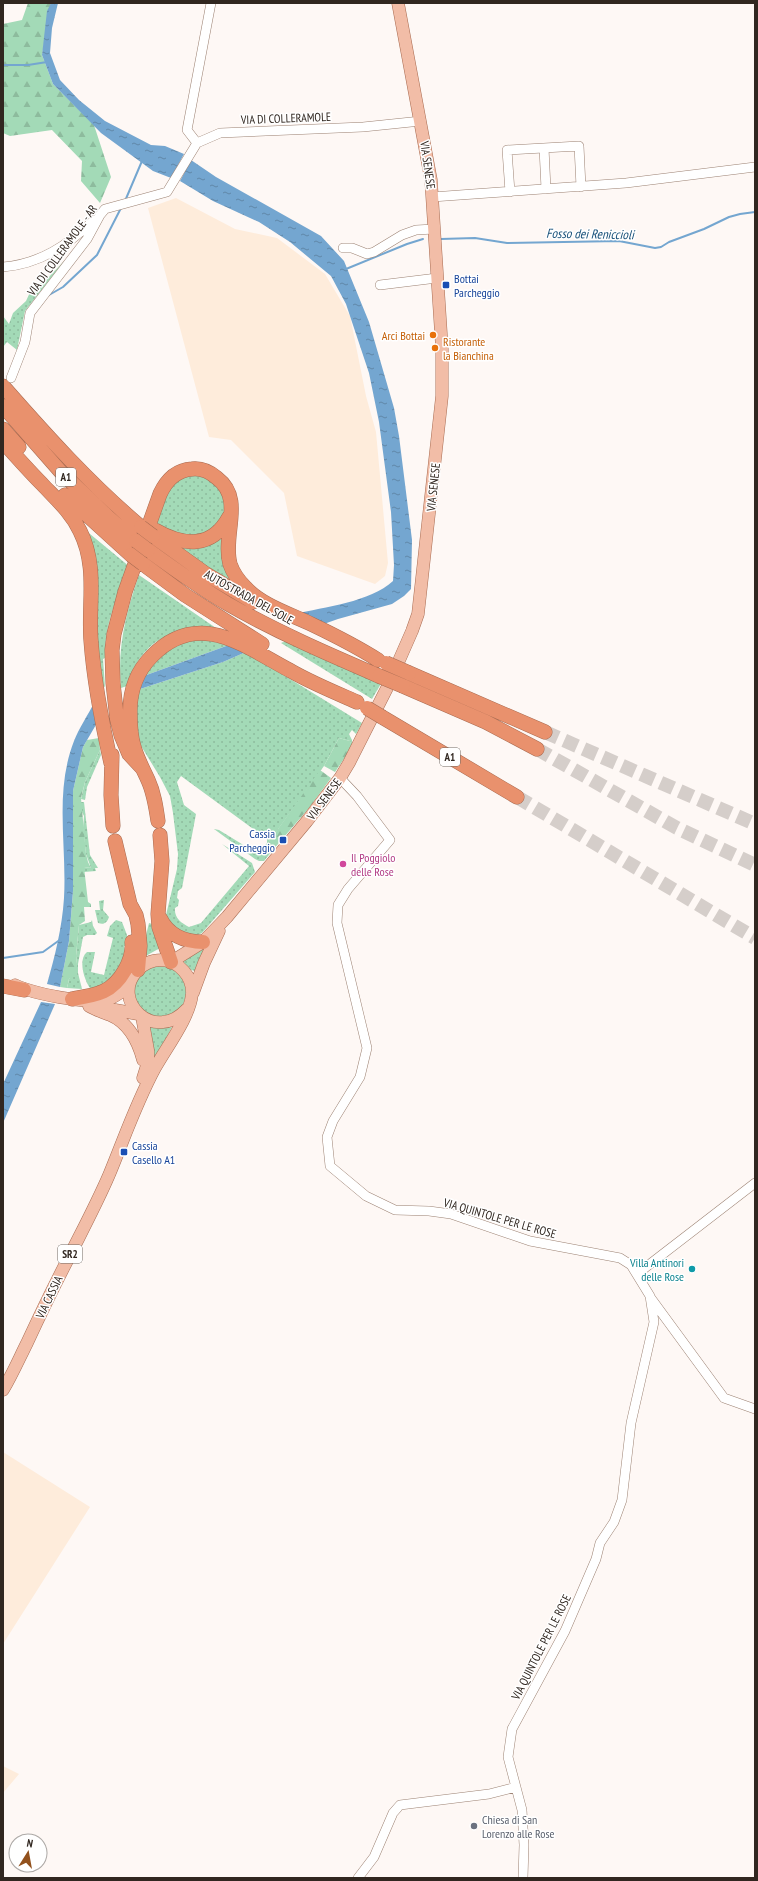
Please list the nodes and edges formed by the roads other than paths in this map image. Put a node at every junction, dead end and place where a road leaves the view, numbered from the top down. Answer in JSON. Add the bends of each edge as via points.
{"nodes":[{"id":1,"x":211,"y":3,"type":"edge"},
{"id":2,"x":398,"y":3,"type":"edge"},
{"id":3,"x":421,"y":122,"type":"junction"},
{"id":4,"x":197,"y":143,"type":"junction"},
{"id":5,"x":544,"y":148,"type":"junction"},
{"id":6,"x":755,"y":167,"type":"edge"},
{"id":7,"x":176,"y":180,"type":"joint"},
{"id":8,"x":581,"y":187,"type":"junction"},
{"id":9,"x":546,"y":189,"type":"junction"},
{"id":10,"x":510,"y":192,"type":"junction"},
{"id":11,"x":432,"y":197,"type":"junction"},
{"id":12,"x":100,"y":215,"type":"junction"},
{"id":13,"x":434,"y":229,"type":"junction"},
{"id":14,"x":343,"y":248,"type":"dead end"},
{"id":15,"x":3,"y":267,"type":"edge"},
{"id":16,"x":437,"y":278,"type":"junction"},
{"id":17,"x":380,"y":285,"type":"dead end"},
{"id":18,"x":7,"y":382,"type":"edge"},
{"id":19,"x":3,"y":406,"type":"edge"},
{"id":20,"x":3,"y":429,"type":"edge"},
{"id":21,"x":3,"y":442,"type":"edge"},
{"id":22,"x":232,"y":514,"type":"junction"},
{"id":23,"x":148,"y":528,"type":"junction"},
{"id":24,"x":279,"y":612,"type":"junction"},
{"id":25,"x":267,"y":652,"type":"junction"},
{"id":26,"x":406,"y":679,"type":"junction"},
{"id":27,"x":545,"y":732,"type":"tunnel mouth"},
{"id":28,"x":118,"y":738,"type":"junction"},
{"id":29,"x":537,"y":749,"type":"tunnel mouth"},
{"id":30,"x":111,"y":763,"type":"junction"},
{"id":31,"x":142,"y":768,"type":"junction"},
{"id":32,"x":340,"y":778,"type":"junction"},
{"id":33,"x":517,"y":797,"type":"tunnel mouth"},
{"id":34,"x":158,"y":821,"type":"dead end"},
{"id":35,"x":113,"y":826,"type":"dead end"},
{"id":36,"x":160,"y":835,"type":"dead end"},
{"id":37,"x":115,"y":841,"type":"dead end"},
{"id":38,"x":130,"y":904,"type":"junction"},
{"id":39,"x":158,"y":914,"type":"junction"},
{"id":40,"x":227,"y":917,"type":"junction"},
{"id":41,"x":204,"y":942,"type":"junction"},
{"id":42,"x":171,"y":962,"type":"junction"},
{"id":43,"x":138,"y":970,"type":"junction"},
{"id":44,"x":3,"y":980,"type":"edge"},
{"id":45,"x":3,"y":986,"type":"edge"},
{"id":46,"x":130,"y":986,"type":"junction"},
{"id":47,"x":24,"y":990,"type":"junction"},
{"id":48,"x":3,"y":992,"type":"edge"},
{"id":49,"x":192,"y":996,"type":"junction"},
{"id":50,"x":72,"y":999,"type":"junction"},
{"id":51,"x":89,"y":1006,"type":"junction"},
{"id":52,"x":187,"y":1009,"type":"junction"},
{"id":53,"x":140,"y":1015,"type":"junction"},
{"id":54,"x":145,"y":1073,"type":"junction"},
{"id":55,"x":132,"y":1116,"type":"junction"},
{"id":56,"x":755,"y":1183,"type":"edge"},
{"id":57,"x":637,"y":1274,"type":"junction"},
{"id":58,"x":650,"y":1296,"type":"junction"},
{"id":59,"x":3,"y":1390,"type":"edge"},
{"id":60,"x":755,"y":1409,"type":"edge"},
{"id":61,"x":516,"y":1787,"type":"junction"},
{"id":62,"x":358,"y":1878,"type":"edge"},
{"id":63,"x":523,"y":1878,"type":"edge"}],
"edges":[{"from":1,"to":4,"type":"street","via":[[187,130]]},
{"from":2,"to":3,"type":"main road","name":"VIA SENESE","number":"SR2"},
{"from":3,"to":4,"type":"street","name":"VIA DI COLLERAMOLE","via":[[363,127],[220,132]]},
{"from":3,"to":11,"type":"main road","name":"VIA SENESE","number":"SR2"},
{"from":4,"to":7,"type":"street","name":"VIA DI COLLERAMOLE"},
{"from":5,"to":8,"type":"street","via":[[579,146]]},
{"from":5,"to":9,"type":"street"},
{"from":5,"to":10,"type":"street","via":[[507,150]]},
{"from":6,"to":8,"type":"street"},
{"from":7,"to":12,"type":"street","name":"VIA DI COLLERAMOLE - AR","via":[[166,192],[105,209]]},
{"from":8,"to":9,"type":"street"},
{"from":9,"to":10,"type":"street"},
{"from":10,"to":11,"type":"street"},
{"from":11,"to":13,"type":"main road","name":"VIA SENESE","number":"SR2"},
{"from":12,"to":15,"type":"street","via":[[53,253],[22,265]]},
{"from":12,"to":18,"type":"street","name":"VIA DI COLLERAMOLE - AR","via":[[87,239],[30,313],[25,342]]},
{"from":13,"to":14,"type":"street","via":[[416,230],[402,235],[367,254],[352,248]]},
{"from":13,"to":16,"type":"main road","name":"VIA SENESE","number":"SR2"},
{"from":16,"to":17,"type":"street"},
{"from":16,"to":32,"type":"main road","name":"VIA SENESE","number":"SR2","via":[[442,396],[418,614],[390,682]]},
{"from":18,"to":23,"type":"highway","name":"AUTOSTRADA DEL SOLE","number":"A1","via":[[72,464]]},
{"from":19,"to":26,"type":"highway","name":"AUTOSTRADA DEL SOLE","number":"A1","bridge":true,"via":[[60,471],[102,512],[136,541],[198,586],[252,617],[307,644],[379,676]]},
{"from":20,"to":25,"type":"highway","number":"A1","bridge":true,"via":[[56,487],[131,555]]},
{"from":21,"to":30,"type":"highway","via":[[69,512],[86,544],[91,565],[91,640],[103,728]]},
{"from":22,"to":23,"type":"highway","via":[[218,534],[200,542],[172,538]]},
{"from":22,"to":24,"type":"highway","via":[[228,549],[230,565],[245,588]]},
{"from":22,"to":28,"type":"highway","via":[[226,487],[207,472],[196,469],[184,470],[174,476],[158,498],[118,617],[112,650]]},
{"from":23,"to":24,"type":"highway","name":"AUTOSTRADA DEL SOLE","number":"A1","via":[[212,577]]},
{"from":24,"to":26,"type":"highway","name":"AUTOSTRADA DEL SOLE","number":"A1","bridge":true,"via":[[353,644]]},
{"from":25,"to":31,"type":"highway","via":[[209,634],[192,634],[157,651],[139,671],[131,693],[133,742]]},
{"from":25,"to":33,"type":"highway","number":"A1","bridge":true},
{"from":26,"to":27,"type":"highway","name":"AUTOSTRADA DEL SOLE","number":"A1"},
{"from":26,"to":29,"type":"highway","name":"AUTOSTRADA DEL SOLE","number":"A1"},
{"from":28,"to":30,"type":"highway"},
{"from":28,"to":31,"type":"highway"},
{"from":30,"to":35,"type":"highway"},
{"from":31,"to":34,"type":"highway","via":[[153,794]]},
{"from":32,"to":40,"type":"main road","name":"VIA SENESE","number":"SR2"},
{"from":32,"to":57,"type":"street","name":"VIA QUINTOLE PER LE ROSE","via":[[390,840],[338,904],[337,923],[367,1048],[360,1077],[333,1121],[328,1137],[330,1166],[366,1196],[395,1210],[451,1214],[530,1241],[620,1258],[631,1265]]},
{"from":36,"to":39,"type":"highway","via":[[162,873]]},
{"from":37,"to":38,"type":"highway"},
{"from":38,"to":43,"type":"highway","via":[[138,924]]},
{"from":38,"to":50,"type":"highway","via":[[133,946],[131,957],[121,977],[115,985],[105,991]]},
{"from":39,"to":41,"type":"highway","via":[[176,936],[184,940]]},
{"from":39,"to":42,"type":"highway","via":[[159,927]]},
{"from":40,"to":41,"type":"main road","name":"VIA SENESE","number":"SR2"},
{"from":40,"to":49,"type":"main road","name":"VIA SENESE","number":"SR2","via":[[204,963]]},
{"from":41,"to":42,"type":"main road","name":"VIA SENESE","number":"SR2"},
{"from":42,"to":43,"type":"main road","via":[[149,962]]},
{"from":42,"to":49,"type":"main road","via":[[187,975]]},
{"from":43,"to":46,"type":"main road"},
{"from":44,"to":47,"type":"main road"},
{"from":45,"to":47,"type":"highway"},
{"from":46,"to":50,"type":"main road","via":[[108,1000]]},
{"from":46,"to":53,"type":"main road","name":"VIA CASSIA","number":"SR2","via":[[130,1001]]},
{"from":47,"to":48,"type":"main road"},
{"from":47,"to":50,"type":"main road"},
{"from":49,"to":52,"type":"main road","name":"VIA CASSIA","number":"SR2"},
{"from":50,"to":51,"type":"main road"},
{"from":51,"to":53,"type":"main road"},
{"from":51,"to":54,"type":"main road","via":[[124,1023],[140,1047]]},
{"from":52,"to":53,"type":"main road","via":[[171,1021],[161,1023],[151,1022]]},
{"from":52,"to":55,"type":"main road","name":"VIA CASSIA","number":"SR2"},
{"from":53,"to":54,"type":"main road","name":"VIA CASSIA","number":"SR2","via":[[148,1050]]},
{"from":54,"to":55,"type":"main road","name":"VIA CASSIA","number":"SR2"},
{"from":55,"to":59,"type":"main road","name":"VIA CASSIA","number":"SR2","via":[[93,1210]]},
{"from":56,"to":57,"type":"street"},
{"from":57,"to":58,"type":"street","name":"VIA QUINTOLE PER LE ROSE"},
{"from":58,"to":60,"type":"street","via":[[724,1398]]},
{"from":58,"to":61,"type":"street","name":"VIA QUINTOLE PER LE ROSE","via":[[654,1322],[631,1423],[622,1500],[614,1522],[600,1542],[596,1558],[565,1631],[512,1729],[508,1757]]},
{"from":61,"to":62,"type":"street","via":[[489,1794],[400,1805],[393,1813],[374,1857]]},
{"from":61,"to":63,"type":"street","name":"VIA QUINTOLE PER LE ROSE","via":[[522,1810]]}]}
